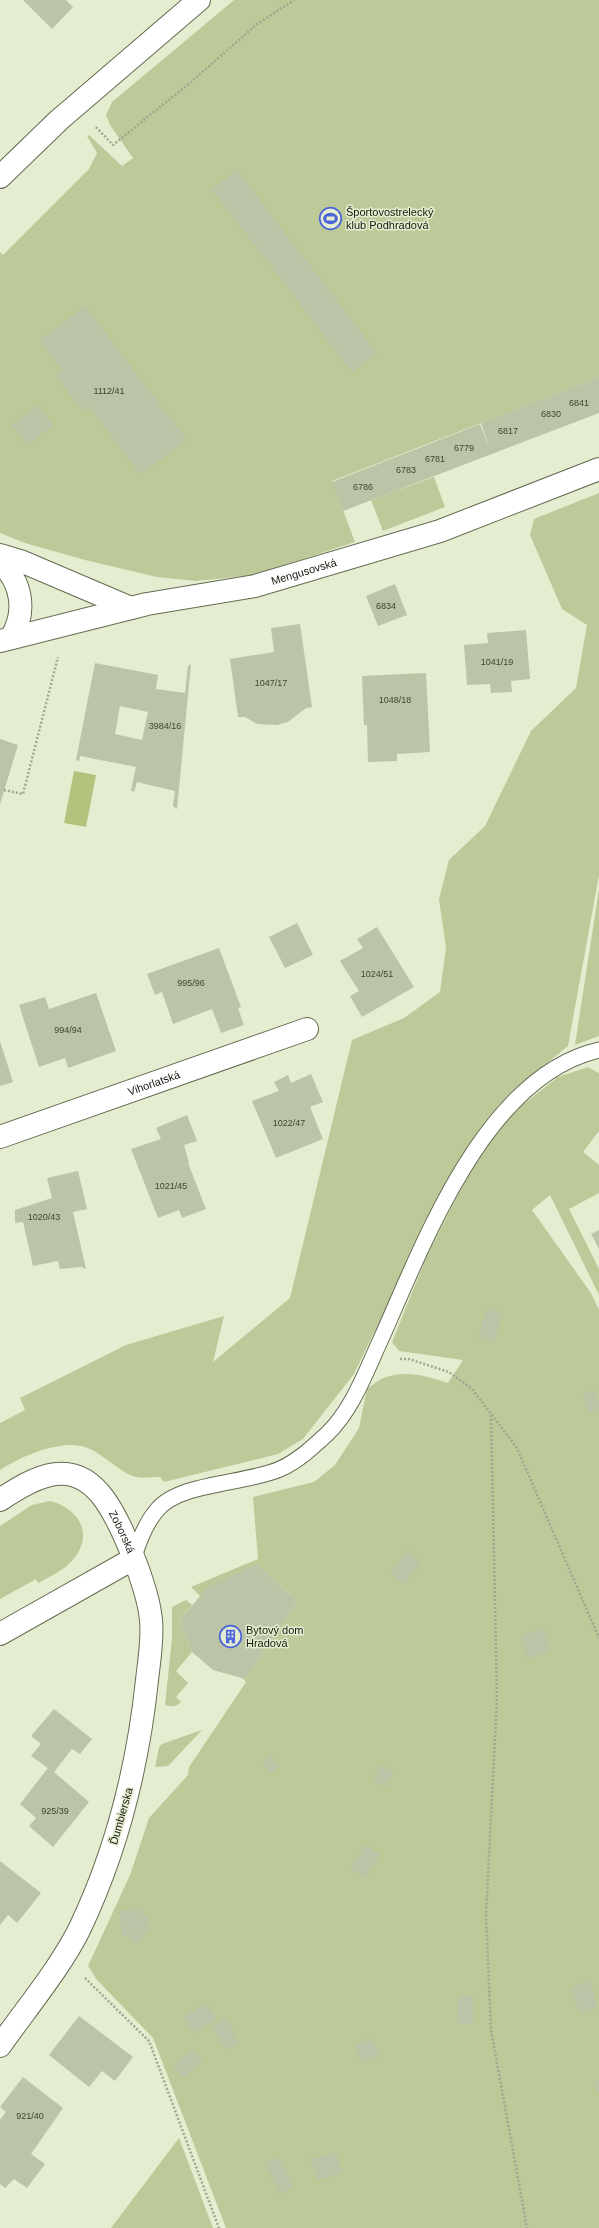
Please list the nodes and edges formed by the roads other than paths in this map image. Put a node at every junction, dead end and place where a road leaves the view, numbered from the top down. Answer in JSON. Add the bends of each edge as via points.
{"nodes":[{"id":1,"x":199,"y":0,"type":"edge"},
{"id":2,"x":0,"y":177,"type":"edge"},
{"id":3,"x":599,"y":469,"type":"edge"},
{"id":4,"x":0,"y":555,"type":"edge"},
{"id":5,"x":0,"y":562,"type":"edge"},
{"id":6,"x":131,"y":608,"type":"junction"},
{"id":7,"x":5,"y":639,"type":"edge"},
{"id":8,"x":307,"y":1029,"type":"dead end"},
{"id":9,"x":599,"y":1050,"type":"edge"},
{"id":10,"x":0,"y":1137,"type":"edge"},
{"id":11,"x":0,"y":1500,"type":"edge"},
{"id":12,"x":133,"y":1559,"type":"junction"},
{"id":13,"x":0,"y":1634,"type":"edge"},
{"id":14,"x":0,"y":2046,"type":"edge"}],
"edges":[{"from":1,"to":2,"type":"street","via":[[59,120]]},
{"from":3,"to":6,"type":"street","name":"Mengusovská","via":[[440,531],[270,582]]},
{"from":4,"to":6,"type":"street","via":[[23,562]]},
{"from":5,"to":7,"type":"street","via":[[8,569],[16,583],[21,600],[18,626]]},
{"from":6,"to":7,"type":"street","name":"Mengusovská"},
{"from":8,"to":10,"type":"street","name":"Vihorlatská"},
{"from":9,"to":12,"type":"lane","via":[[565,1062],[528,1088],[497,1119],[460,1170],[350,1404],[329,1432],[306,1453],[280,1469],[172,1496],[157,1509],[146,1526]]},
{"from":11,"to":12,"type":"street","name":"Zoborská","via":[[43,1477],[72,1474],[86,1479],[108,1505]]},
{"from":12,"to":13,"type":"street","name":"Zoborská"},
{"from":12,"to":14,"type":"street","name":"Ďumbierska","via":[[148,1604],[152,1636],[144,1708],[128,1800],[109,1860],[80,1929]]}]}
